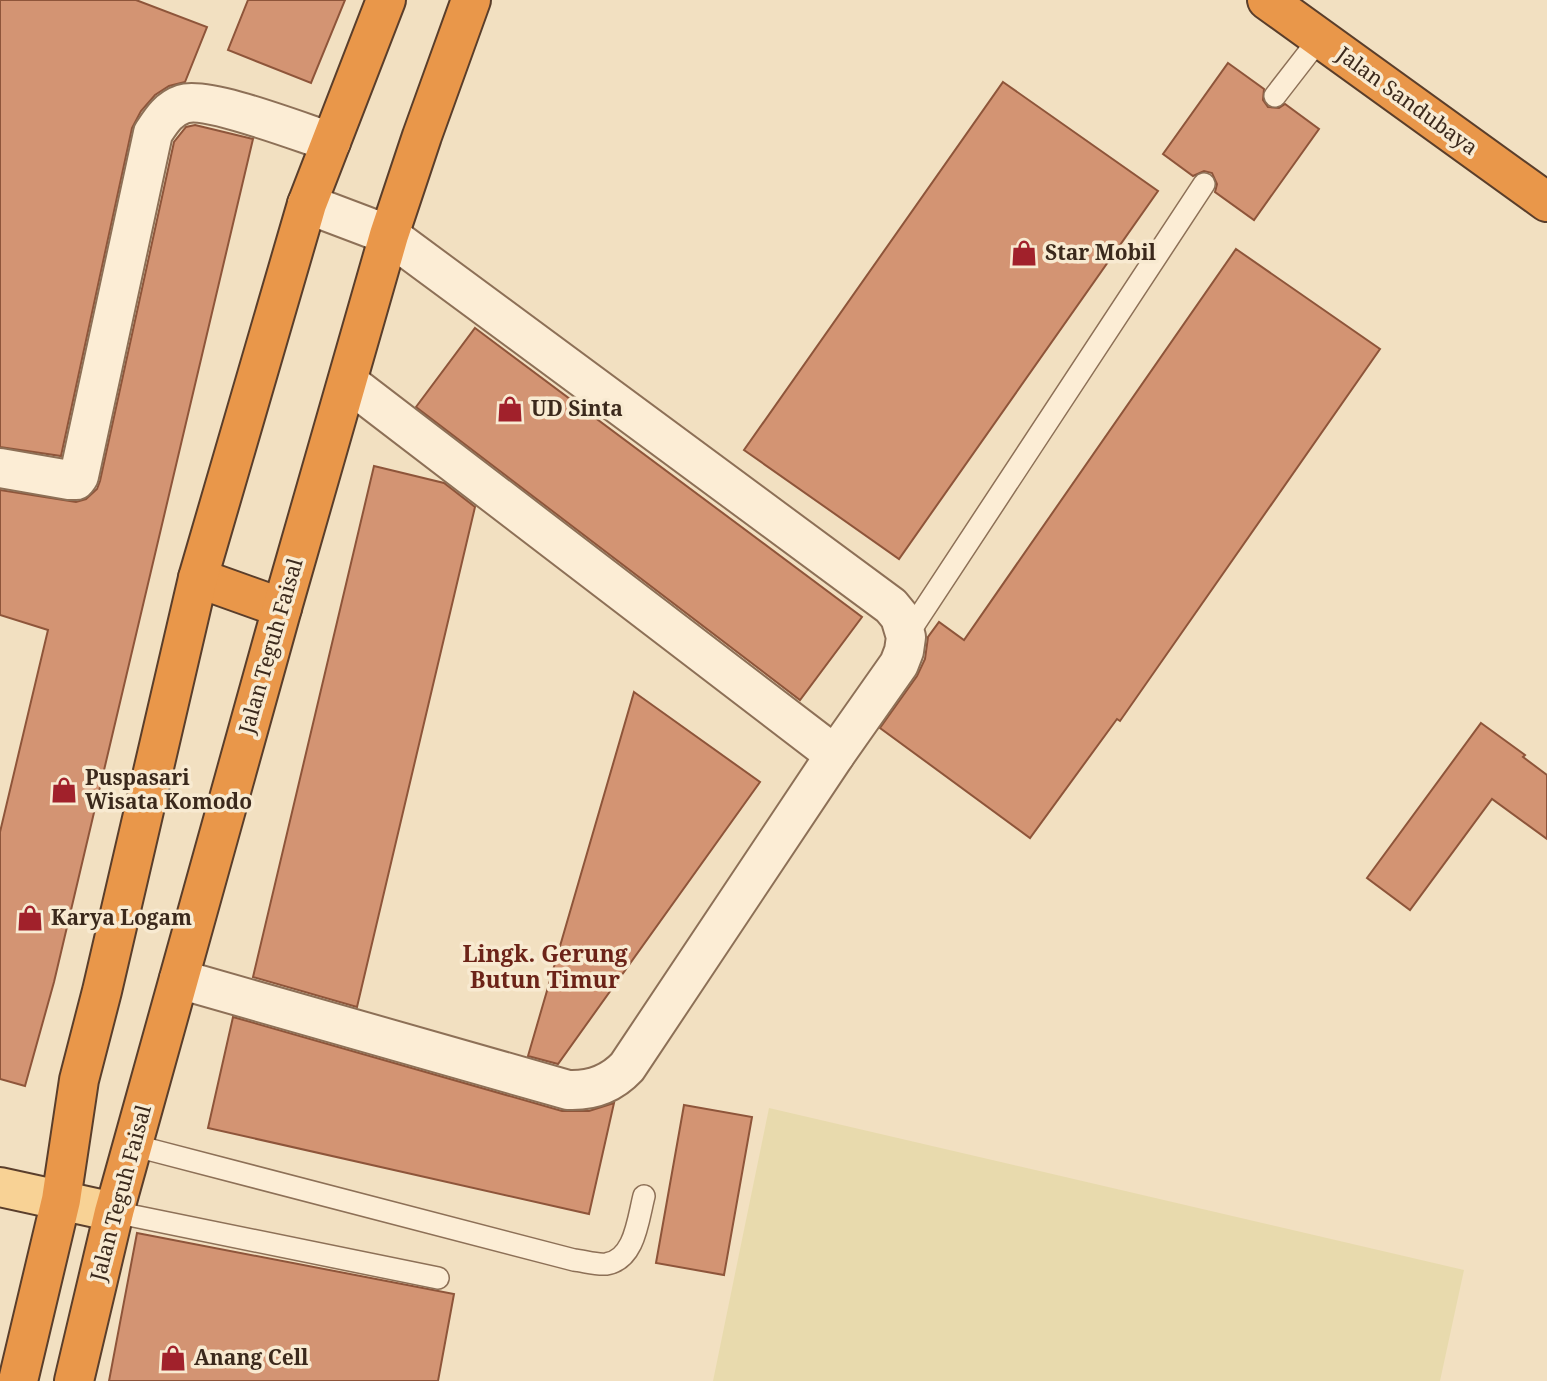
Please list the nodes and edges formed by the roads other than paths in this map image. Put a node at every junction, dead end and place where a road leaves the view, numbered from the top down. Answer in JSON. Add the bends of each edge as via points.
{"nodes":[{"id":1,"x":386,"y":0,"type":"edge"},
{"id":2,"x":471,"y":0,"type":"edge"},
{"id":3,"x":1267,"y":0,"type":"edge"},
{"id":4,"x":1320,"y":38,"type":"junction"},
{"id":5,"x":1275,"y":96,"type":"dead end"},
{"id":6,"x":331,"y":142,"type":"junction"},
{"id":7,"x":1205,"y":184,"type":"dead end"},
{"id":8,"x":1547,"y":202,"type":"edge"},
{"id":9,"x":307,"y":204,"type":"junction"},
{"id":10,"x":389,"y":235,"type":"junction"},
{"id":11,"x":348,"y":382,"type":"junction"},
{"id":12,"x":0,"y":468,"type":"edge"},
{"id":13,"x":198,"y":578,"type":"junction"},
{"id":14,"x":282,"y":608,"type":"junction"},
{"id":15,"x":906,"y":637,"type":"junction"},
{"id":16,"x":835,"y":755,"type":"junction"},
{"id":17,"x":179,"y":979,"type":"junction"},
{"id":18,"x":132,"y":1145,"type":"junction"},
{"id":19,"x":0,"y":1187,"type":"edge"},
{"id":20,"x":644,"y":1196,"type":"dead end"},
{"id":21,"x":61,"y":1200,"type":"junction"},
{"id":22,"x":114,"y":1212,"type":"junction"},
{"id":23,"x":438,"y":1278,"type":"dead end"},
{"id":24,"x":18,"y":1381,"type":"edge"},
{"id":25,"x":74,"y":1381,"type":"edge"}],
"edges":[{"from":1,"to":6,"type":"highway"},
{"from":2,"to":10,"type":"highway","name":"Jalan Teguh Faisal"},
{"from":3,"to":4,"type":"highway","name":"Jalan Sandubaya"},
{"from":4,"to":5,"type":"lane"},
{"from":4,"to":8,"type":"highway","name":"Jalan Sandubaya"},
{"from":6,"to":9,"type":"highway"},
{"from":6,"to":12,"type":"street","via":[[213,105],[185,103],[167,113],[153,133],[76,480]]},
{"from":7,"to":15,"type":"lane"},
{"from":9,"to":10,"type":"street"},
{"from":9,"to":13,"type":"highway"},
{"from":10,"to":11,"type":"highway","name":"Jalan Teguh Faisal"},
{"from":10,"to":15,"type":"street","via":[[891,606]]},
{"from":11,"to":14,"type":"highway","name":"Jalan Teguh Faisal"},
{"from":11,"to":16,"type":"street"},
{"from":13,"to":14,"type":"highway"},
{"from":13,"to":21,"type":"highway","via":[[79,1080]]},
{"from":14,"to":17,"type":"highway","name":"Jalan Teguh Faisal"},
{"from":15,"to":16,"type":"street","via":[[899,664]]},
{"from":16,"to":17,"type":"street","via":[[627,1067],[594,1088],[559,1088]]},
{"from":17,"to":18,"type":"highway","name":"Jalan Teguh Faisal"},
{"from":18,"to":20,"type":"lane","via":[[604,1264],[619,1260],[628,1250]]},
{"from":18,"to":22,"type":"highway","name":"Jalan Teguh Faisal"},
{"from":19,"to":21,"type":"main road"},
{"from":21,"to":22,"type":"main road"},
{"from":21,"to":24,"type":"highway"},
{"from":22,"to":23,"type":"lane"},
{"from":22,"to":25,"type":"highway","name":"Jalan Teguh Faisal"}]}
